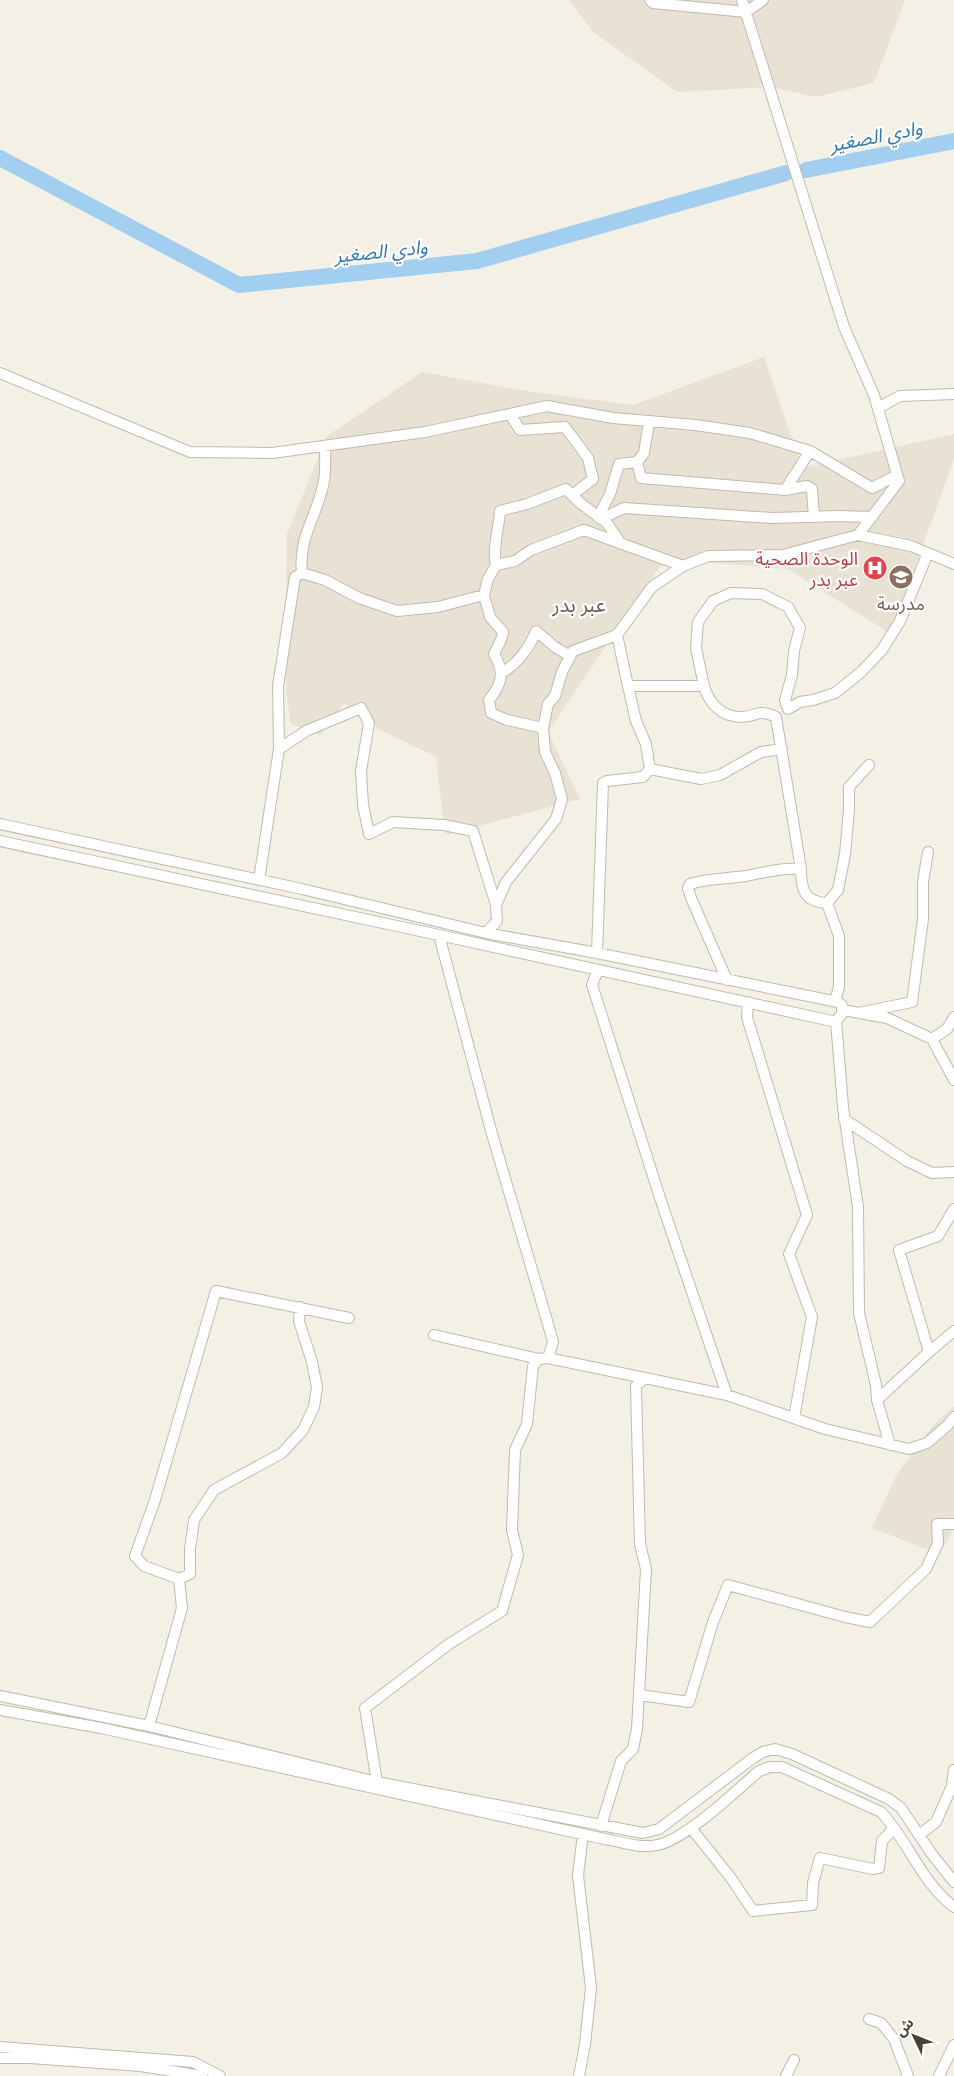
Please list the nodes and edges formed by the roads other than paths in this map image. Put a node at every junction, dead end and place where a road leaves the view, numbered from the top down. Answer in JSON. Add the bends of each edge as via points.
{"nodes":[{"id":1,"x":650,"y":0,"type":"edge"},
{"id":2,"x":742,"y":0,"type":"edge"},
{"id":3,"x":763,"y":0,"type":"edge"},
{"id":4,"x":746,"y":12,"type":"junction"},
{"id":5,"x":0,"y":373,"type":"edge"},
{"id":6,"x":954,"y":394,"type":"edge"},
{"id":7,"x":878,"y":408,"type":"junction"},
{"id":8,"x":510,"y":414,"type":"junction"},
{"id":9,"x":649,"y":422,"type":"junction"},
{"id":10,"x":325,"y":446,"type":"junction"},
{"id":11,"x":810,"y":451,"type":"junction"},
{"id":12,"x":637,"y":462,"type":"junction"},
{"id":13,"x":897,"y":475,"type":"junction"},
{"id":14,"x":785,"y":490,"type":"junction"},
{"id":15,"x":572,"y":494,"type":"junction"},
{"id":16,"x":814,"y":516,"type":"junction"},
{"id":17,"x":872,"y":517,"type":"junction"},
{"id":18,"x":600,"y":518,"type":"junction"},
{"id":19,"x":858,"y":535,"type":"junction"},
{"id":20,"x":619,"y":541,"type":"junction"},
{"id":21,"x":928,"y":553,"type":"junction"},
{"id":22,"x":954,"y":564,"type":"edge"},
{"id":23,"x":496,"y":565,"type":"junction"},
{"id":24,"x":684,"y":566,"type":"junction"},
{"id":25,"x":302,"y":573,"type":"junction"},
{"id":26,"x":484,"y":595,"type":"junction"},
{"id":27,"x":617,"y":635,"type":"junction"},
{"id":28,"x":570,"y":656,"type":"junction"},
{"id":29,"x":502,"y":673,"type":"junction"},
{"id":30,"x":628,"y":686,"type":"junction"},
{"id":31,"x":704,"y":686,"type":"junction"},
{"id":32,"x":543,"y":728,"type":"junction"},
{"id":33,"x":279,"y":749,"type":"junction"},
{"id":34,"x":782,"y":749,"type":"junction"},
{"id":35,"x":869,"y":765,"type":"dead end"},
{"id":36,"x":650,"y":769,"type":"junction"},
{"id":37,"x":0,"y":824,"type":"edge"},
{"id":38,"x":0,"y":842,"type":"edge"},
{"id":39,"x":928,"y":852,"type":"dead end"},
{"id":40,"x":801,"y":869,"type":"junction"},
{"id":41,"x":259,"y":880,"type":"junction"},
{"id":42,"x":827,"y":903,"type":"junction"},
{"id":43,"x":496,"y":905,"type":"junction"},
{"id":44,"x":486,"y":933,"type":"junction"},
{"id":45,"x":439,"y":935,"type":"junction"},
{"id":46,"x":597,"y":953,"type":"junction"},
{"id":47,"x":598,"y":970,"type":"junction"},
{"id":48,"x":727,"y":980,"type":"junction"},
{"id":49,"x":748,"y":1002,"type":"junction"},
{"id":50,"x":835,"y":1002,"type":"junction"},
{"id":51,"x":843,"y":1010,"type":"junction"},
{"id":52,"x":859,"y":1013,"type":"junction"},
{"id":53,"x":954,"y":1017,"type":"edge"},
{"id":54,"x":836,"y":1021,"type":"junction"},
{"id":55,"x":932,"y":1039,"type":"junction"},
{"id":56,"x":954,"y":1080,"type":"edge"},
{"id":57,"x":844,"y":1119,"type":"junction"},
{"id":58,"x":954,"y":1172,"type":"edge"},
{"id":59,"x":954,"y":1209,"type":"edge"},
{"id":60,"x":300,"y":1307,"type":"junction"},
{"id":61,"x":350,"y":1318,"type":"dead end"},
{"id":62,"x":954,"y":1331,"type":"edge"},
{"id":63,"x":434,"y":1335,"type":"dead end"},
{"id":64,"x":929,"y":1352,"type":"junction"},
{"id":65,"x":544,"y":1358,"type":"junction"},
{"id":66,"x":644,"y":1379,"type":"junction"},
{"id":67,"x":726,"y":1395,"type":"junction"},
{"id":68,"x":878,"y":1400,"type":"junction"},
{"id":69,"x":954,"y":1417,"type":"edge"},
{"id":70,"x":794,"y":1418,"type":"junction"},
{"id":71,"x":890,"y":1445,"type":"junction"},
{"id":72,"x":954,"y":1524,"type":"edge"},
{"id":73,"x":179,"y":1579,"type":"junction"},
{"id":74,"x":640,"y":1695,"type":"junction"},
{"id":75,"x":0,"y":1696,"type":"edge"},
{"id":76,"x":0,"y":1710,"type":"edge"},
{"id":77,"x":149,"y":1726,"type":"junction"},
{"id":78,"x":954,"y":1770,"type":"edge"},
{"id":79,"x":377,"y":1782,"type":"junction"},
{"id":80,"x":601,"y":1826,"type":"junction"},
{"id":81,"x":691,"y":1828,"type":"junction"},
{"id":82,"x":894,"y":1828,"type":"junction"},
{"id":83,"x":583,"y":1834,"type":"junction"},
{"id":84,"x":919,"y":1835,"type":"junction"},
{"id":85,"x":954,"y":1882,"type":"edge"},
{"id":86,"x":954,"y":1907,"type":"edge"},
{"id":87,"x":869,"y":2019,"type":"dead end"},
{"id":88,"x":954,"y":2045,"type":"edge"},
{"id":89,"x":0,"y":2047,"type":"edge"},
{"id":90,"x":0,"y":2058,"type":"edge"},
{"id":91,"x":794,"y":2060,"type":"dead end"},
{"id":92,"x":202,"y":2076,"type":"edge"},
{"id":93,"x":220,"y":2076,"type":"edge"},
{"id":94,"x":579,"y":2076,"type":"edge"},
{"id":95,"x":786,"y":2076,"type":"edge"},
{"id":96,"x":908,"y":2076,"type":"edge"},
{"id":97,"x":939,"y":2076,"type":"edge"}],
"edges":[{"from":1,"to":4,"type":"street","via":[[653,3]]},
{"from":2,"to":4,"type":"street"},
{"from":3,"to":4,"type":"street"},
{"from":4,"to":7,"type":"street","via":[[844,326]]},
{"from":5,"to":10,"type":"street","via":[[190,452],[272,453]]},
{"from":6,"to":7,"type":"street","via":[[900,396]]},
{"from":7,"to":13,"type":"street"},
{"from":8,"to":9,"type":"street","via":[[547,406]]},
{"from":8,"to":10,"type":"street","via":[[425,432]]},
{"from":8,"to":15,"type":"street","via":[[520,430],[565,427],[588,458],[593,479]]},
{"from":9,"to":11,"type":"street","via":[[723,428]]},
{"from":9,"to":12,"type":"street","via":[[644,453]]},
{"from":10,"to":25,"type":"street","via":[[324,480],[300,557]]},
{"from":11,"to":13,"type":"street","via":[[872,488]]},
{"from":11,"to":14,"type":"street"},
{"from":12,"to":14,"type":"street","via":[[641,478]]},
{"from":12,"to":18,"type":"street","via":[[619,464]]},
{"from":13,"to":17,"type":"street","via":[[899,480]]},
{"from":14,"to":16,"type":"street","via":[[808,486],[812,489]]},
{"from":15,"to":18,"type":"street"},
{"from":15,"to":23,"type":"street","via":[[566,489],[500,511],[493,555]]},
{"from":16,"to":17,"type":"street"},
{"from":16,"to":18,"type":"street","via":[[773,518],[624,508]]},
{"from":17,"to":19,"type":"street"},
{"from":18,"to":20,"type":"street"},
{"from":19,"to":21,"type":"street","via":[[911,546]]},
{"from":19,"to":24,"type":"street","via":[[783,555],[708,556]]},
{"from":20,"to":23,"type":"street","via":[[584,530],[531,550],[515,562]]},
{"from":20,"to":24,"type":"street"},
{"from":21,"to":22,"type":"street"},
{"from":21,"to":31,"type":"street","via":[[900,621],[882,650],[835,693],[786,707],[800,628],[788,607],[762,594],[731,593],[713,602],[698,622],[696,648]]},
{"from":23,"to":26,"type":"street"},
{"from":24,"to":27,"type":"street","via":[[652,588]]},
{"from":25,"to":26,"type":"street","via":[[397,612]]},
{"from":25,"to":33,"type":"street","via":[[295,577],[278,686]]},
{"from":26,"to":29,"type":"street","via":[[490,617],[503,632],[494,654]]},
{"from":27,"to":28,"type":"street","via":[[573,651]]},
{"from":27,"to":30,"type":"street"},
{"from":28,"to":29,"type":"street","via":[[536,631],[512,668]]},
{"from":28,"to":32,"type":"street","via":[[548,704]]},
{"from":29,"to":32,"type":"street","via":[[489,700],[491,713],[506,720]]},
{"from":30,"to":31,"type":"street"},
{"from":30,"to":36,"type":"street","via":[[636,721],[646,744]]},
{"from":31,"to":34,"type":"street","via":[[708,700],[724,714],[741,717],[764,712],[776,717]]},
{"from":32,"to":43,"type":"street","via":[[545,752],[562,799],[556,819],[506,882]]},
{"from":33,"to":41,"type":"street"},
{"from":33,"to":43,"type":"street","via":[[306,731],[361,708],[369,722],[361,771],[369,834],[393,822],[444,825],[473,831]]},
{"from":34,"to":36,"type":"street","via":[[761,752],[720,775],[701,779]]},
{"from":34,"to":40,"type":"street"},
{"from":35,"to":42,"type":"street","via":[[849,788],[845,854],[838,890]]},
{"from":36,"to":46,"type":"street","via":[[643,777],[603,783]]},
{"from":37,"to":41,"type":"street"},
{"from":38,"to":45,"type":"street"},
{"from":39,"to":52,"type":"street","via":[[912,1002]]},
{"from":40,"to":42,"type":"street","via":[[801,884],[808,897]]},
{"from":40,"to":48,"type":"street","via":[[782,868],[690,884],[691,898]]},
{"from":41,"to":44,"type":"street"},
{"from":42,"to":50,"type":"street","via":[[839,936],[839,987]]},
{"from":43,"to":44,"type":"street","via":[[497,921]]},
{"from":44,"to":46,"type":"street"},
{"from":45,"to":47,"type":"street"},
{"from":45,"to":65,"type":"street","via":[[492,1134],[553,1342]]},
{"from":46,"to":48,"type":"street"},
{"from":47,"to":49,"type":"street"},
{"from":47,"to":67,"type":"street","via":[[592,986]]},
{"from":48,"to":50,"type":"street"},
{"from":49,"to":54,"type":"street"},
{"from":49,"to":70,"type":"street","via":[[747,1017],[807,1215],[789,1254],[812,1317]]},
{"from":50,"to":51,"type":"street","via":[[842,1005]]},
{"from":51,"to":52,"type":"street"},
{"from":51,"to":54,"type":"street"},
{"from":52,"to":55,"type":"street","via":[[887,1018]]},
{"from":53,"to":55,"type":"street","via":[[947,1029]]},
{"from":54,"to":57,"type":"street"},
{"from":55,"to":56,"type":"street"},
{"from":57,"to":58,"type":"street","via":[[907,1161],[932,1173]]},
{"from":57,"to":68,"type":"street","via":[[858,1207],[859,1313]]},
{"from":59,"to":64,"type":"street","via":[[938,1236],[899,1250]]},
{"from":60,"to":61,"type":"street"},
{"from":60,"to":73,"type":"street","via":[[299,1321],[317,1387],[314,1407],[303,1430],[282,1453],[214,1490],[194,1520],[190,1574]]},
{"from":60,"to":73,"type":"street","via":[[216,1291],[155,1500],[135,1556],[144,1566]]},
{"from":62,"to":64,"type":"street"},
{"from":63,"to":65,"type":"street"},
{"from":64,"to":68,"type":"street"},
{"from":65,"to":66,"type":"street"},
{"from":65,"to":79,"type":"street","via":[[533,1366],[527,1424],[515,1450],[512,1530],[518,1555],[502,1611],[449,1644],[365,1708]]},
{"from":66,"to":67,"type":"street"},
{"from":66,"to":74,"type":"street","via":[[636,1386],[640,1544],[646,1569]]},
{"from":67,"to":70,"type":"street"},
{"from":68,"to":71,"type":"street"},
{"from":69,"to":71,"type":"street","via":[[927,1443],[909,1450]]},
{"from":70,"to":71,"type":"street"},
{"from":72,"to":74,"type":"street","via":[[937,1524],[938,1543],[926,1569],[870,1622],[728,1585],[713,1622],[690,1702]]},
{"from":73,"to":77,"type":"street","via":[[182,1608]]},
{"from":74,"to":80,"type":"street","via":[[633,1749],[621,1761]]},
{"from":75,"to":77,"type":"street"},
{"from":76,"to":83,"type":"street","via":[[101,1728]]},
{"from":77,"to":79,"type":"street"},
{"from":78,"to":84,"type":"street","via":[[952,1786],[936,1822]]},
{"from":79,"to":80,"type":"street"},
{"from":80,"to":84,"type":"street","via":[[643,1833],[659,1830],[753,1758],[775,1749],[888,1799],[901,1808]]},
{"from":81,"to":82,"type":"street","via":[[759,1771],[770,1766],[782,1767],[881,1812]]},
{"from":81,"to":82,"type":"street","via":[[753,1911],[812,1905],[813,1882],[820,1858],[879,1868],[882,1841]]},
{"from":81,"to":83,"type":"street","via":[[671,1842],[656,1846]]},
{"from":82,"to":86,"type":"street","via":[[932,1887]]},
{"from":83,"to":94,"type":"street","via":[[578,1875],[592,1988]]},
{"from":84,"to":85,"type":"street"},
{"from":87,"to":96,"type":"street","via":[[881,2023],[894,2039]]},
{"from":88,"to":97,"type":"street"},
{"from":89,"to":93,"type":"street","via":[[194,2062]]},
{"from":90,"to":92,"type":"street","via":[[141,2066]]},
{"from":91,"to":95,"type":"street"}]}
